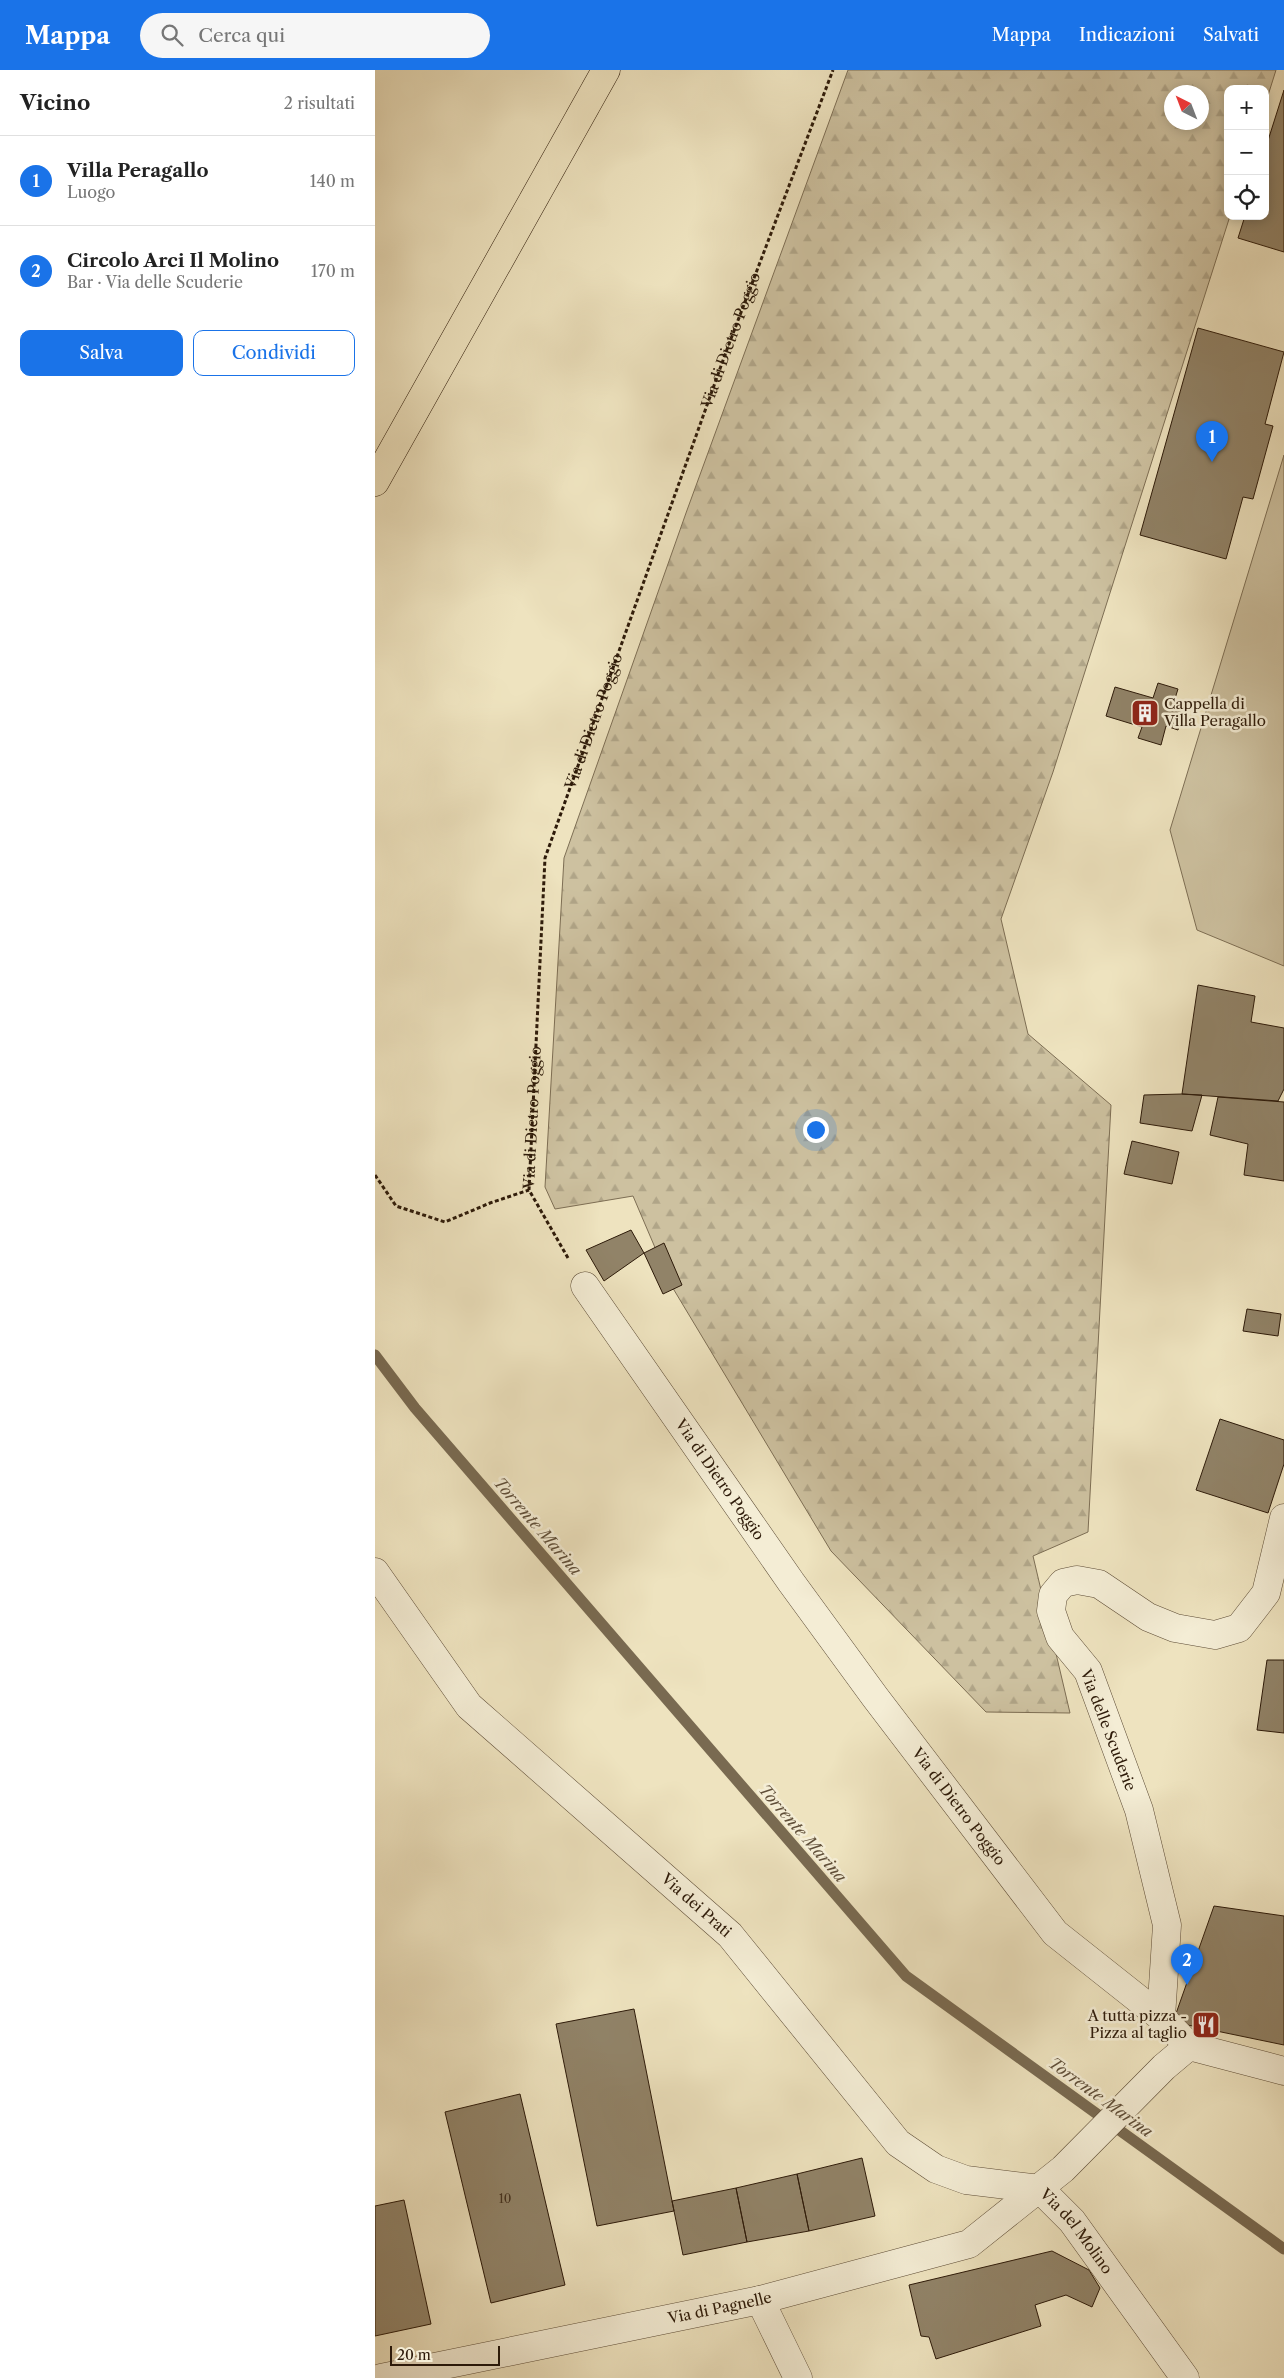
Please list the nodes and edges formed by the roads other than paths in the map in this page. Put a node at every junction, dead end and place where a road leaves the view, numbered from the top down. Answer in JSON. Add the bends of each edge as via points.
{"nodes":[{"id":1,"x":606,"y":70,"type":"edge"},
{"id":2,"x":375,"y":482,"type":"edge"},
{"id":3,"x":585,"y":1286,"type":"road end"},
{"id":4,"x":1284,"y":1518,"type":"edge"},
{"id":5,"x":375,"y":1572,"type":"edge"},
{"id":6,"x":1161,"y":2017,"type":"junction"},
{"id":7,"x":1189,"y":2046,"type":"junction"},
{"id":8,"x":1284,"y":2071,"type":"edge"},
{"id":9,"x":1040,"y":2189,"type":"junction"},
{"id":10,"x":760,"y":2300,"type":"junction"},
{"id":11,"x":381,"y":2378,"type":"edge"},
{"id":12,"x":798,"y":2378,"type":"edge"},
{"id":13,"x":1185,"y":2378,"type":"edge"}],
"edges":[{"from":1,"to":2,"type":"main road"},
{"from":3,"to":6,"type":"street","name":"Via di Dietro Poggio","via":[[797,1590],[1055,1933]]},
{"from":4,"to":6,"type":"street","name":"Via delle Scuderie","via":[[1265,1593],[1239,1628],[1215,1635],[1175,1628],[1148,1617],[1099,1584],[1077,1580],[1063,1583],[1053,1595],[1051,1611],[1060,1637],[1088,1671],[1139,1810],[1167,1925]]},
{"from":5,"to":9,"type":"street","name":"Via dei Prati","via":[[469,1706],[730,1935],[898,2143],[936,2169],[966,2180]]},
{"from":6,"to":7,"type":"street","name":"Via di Dietro Poggio"},
{"from":7,"to":8,"type":"street"},
{"from":7,"to":9,"type":"street","name":"Via del Molino"},
{"from":9,"to":10,"type":"street","name":"Via di Pagnelle","via":[[969,2244]]},
{"from":9,"to":13,"type":"street","name":"Via del Molino","via":[[1071,2221]]},
{"from":10,"to":11,"type":"street","name":"Via di Pagnelle"},
{"from":10,"to":12,"type":"street"}]}
